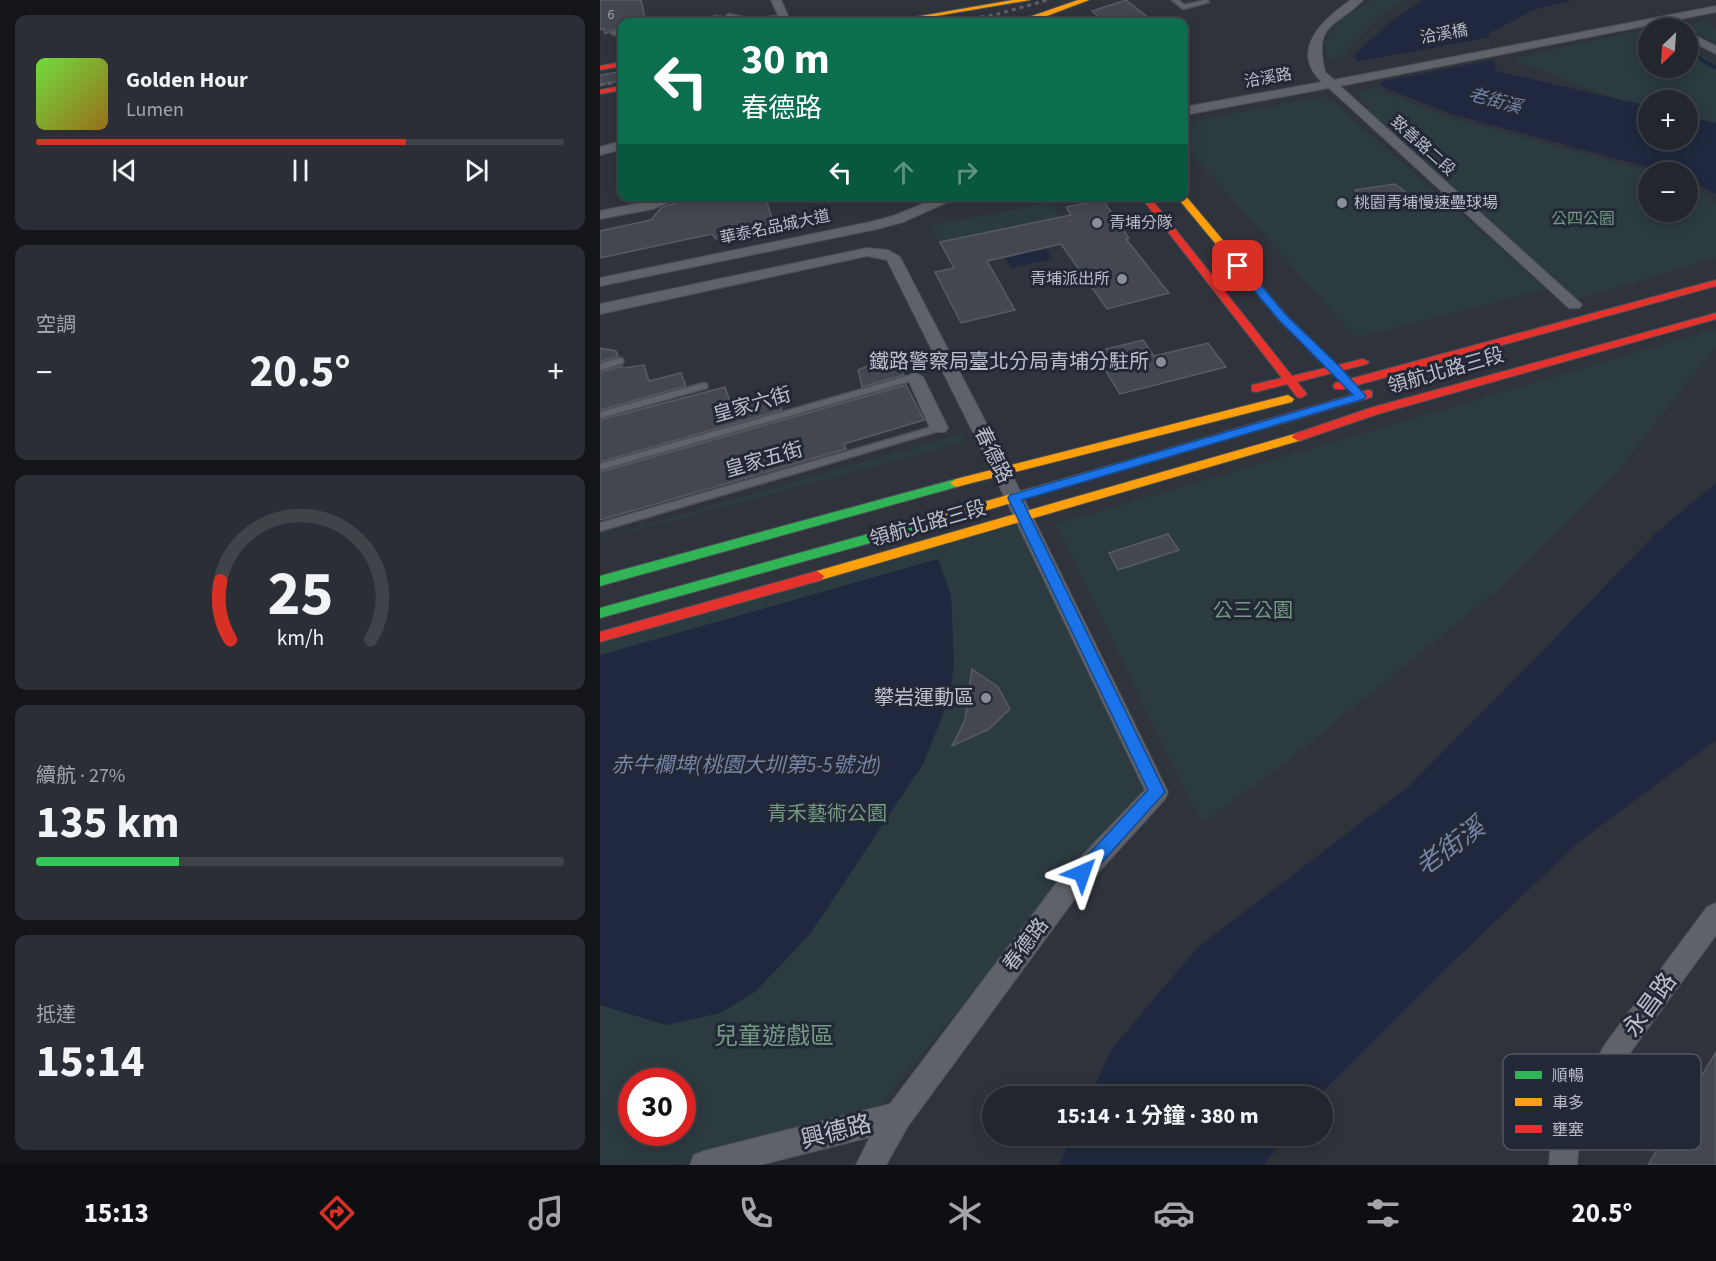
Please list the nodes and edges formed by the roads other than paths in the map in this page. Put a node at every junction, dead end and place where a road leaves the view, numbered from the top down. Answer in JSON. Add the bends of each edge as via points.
{"nodes":[{"id":1,"x":776,"y":0,"type":"edge"},
{"id":2,"x":1022,"y":0,"type":"edge"},
{"id":3,"x":1085,"y":0,"type":"edge"},
{"id":4,"x":1175,"y":0,"type":"edge"},
{"id":5,"x":1204,"y":0,"type":"edge"},
{"id":6,"x":1358,"y":0,"type":"edge"},
{"id":7,"x":1714,"y":0,"type":"edge"},
{"id":8,"x":992,"y":3,"type":"edge"},
{"id":9,"x":1716,"y":9,"type":"edge"},
{"id":10,"x":1646,"y":12,"type":"junction"},
{"id":11,"x":729,"y":16,"type":"dead end"},
{"id":12,"x":739,"y":18,"type":"edge"},
{"id":13,"x":784,"y":18,"type":"edge"},
{"id":14,"x":911,"y":18,"type":"edge"},
{"id":15,"x":1002,"y":18,"type":"edge"},
{"id":16,"x":1034,"y":18,"type":"edge"},
{"id":17,"x":1040,"y":18,"type":"edge"},
{"id":18,"x":1656,"y":18,"type":"edge"},
{"id":19,"x":1669,"y":18,"type":"edge"},
{"id":20,"x":1638,"y":23,"type":"edge"},
{"id":21,"x":614,"y":33,"type":"dead end"},
{"id":22,"x":618,"y":34,"type":"edge"},
{"id":23,"x":1540,"y":38,"type":"junction"},
{"id":24,"x":1698,"y":41,"type":"edge"},
{"id":25,"x":1716,"y":51,"type":"edge"},
{"id":26,"x":1389,"y":61,"type":"dead end"},
{"id":27,"x":618,"y":65,"type":"edge"},
{"id":28,"x":600,"y":68,"type":"edge"},
{"id":29,"x":1340,"y":69,"type":"dead end"},
{"id":30,"x":1319,"y":73,"type":"junction"},
{"id":31,"x":1359,"y":79,"type":"joint"},
{"id":32,"x":1330,"y":84,"type":"junction"},
{"id":33,"x":618,"y":89,"type":"edge"},
{"id":34,"x":600,"y":92,"type":"edge"},
{"id":35,"x":1188,"y":98,"type":"edge"},
{"id":36,"x":1188,"y":110,"type":"edge"},
{"id":37,"x":646,"y":201,"type":"edge"},
{"id":38,"x":655,"y":201,"type":"edge"},
{"id":39,"x":913,"y":201,"type":"edge"},
{"id":40,"x":943,"y":201,"type":"edge"},
{"id":41,"x":1148,"y":201,"type":"edge"},
{"id":42,"x":1184,"y":201,"type":"edge"},
{"id":43,"x":609,"y":211,"type":"edge"},
{"id":44,"x":600,"y":215,"type":"edge"},
{"id":45,"x":1716,"y":270,"type":"edge"},
{"id":46,"x":600,"y":272,"type":"edge"},
{"id":47,"x":600,"y":282,"type":"edge"},
{"id":48,"x":1661,"y":283,"type":"dead end"},
{"id":49,"x":1716,"y":283,"type":"edge"},
{"id":50,"x":1574,"y":305,"type":"dead end"},
{"id":51,"x":600,"y":309,"type":"edge"},
{"id":52,"x":1716,"y":316,"type":"edge"},
{"id":53,"x":1381,"y":357,"type":"dead end"},
{"id":54,"x":620,"y":361,"type":"dead end"},
{"id":55,"x":600,"y":367,"type":"edge"},
{"id":56,"x":1336,"y":369,"type":"junction"},
{"id":57,"x":915,"y":377,"type":"joint"},
{"id":58,"x":1291,"y":380,"type":"junction"},
{"id":59,"x":1349,"y":383,"type":"junction"},
{"id":60,"x":704,"y":386,"type":"dead end"},
{"id":61,"x":1383,"y":390,"type":"dead end"},
{"id":62,"x":1238,"y":392,"type":"dead end"},
{"id":63,"x":1311,"y":393,"type":"junction"},
{"id":64,"x":1360,"y":396,"type":"junction"},
{"id":65,"x":1312,"y":411,"type":"junction"},
{"id":66,"x":1374,"y":411,"type":"junction"},
{"id":67,"x":600,"y":415,"type":"edge"},
{"id":68,"x":939,"y":428,"type":"joint"},
{"id":69,"x":1326,"y":428,"type":"junction"},
{"id":70,"x":999,"y":460,"type":"junction"},
{"id":71,"x":977,"y":461,"type":"dead end"},
{"id":72,"x":600,"y":467,"type":"edge"},
{"id":73,"x":1019,"y":508,"type":"junction"},
{"id":74,"x":600,"y":527,"type":"edge"},
{"id":75,"x":600,"y":581,"type":"edge"},
{"id":76,"x":600,"y":613,"type":"edge"},
{"id":77,"x":600,"y":637,"type":"edge"},
{"id":78,"x":1716,"y":915,"type":"edge"},
{"id":79,"x":1614,"y":1054,"type":"edge"},
{"id":80,"x":898,"y":1116,"type":"junction"},
{"id":81,"x":1564,"y":1150,"type":"edge"},
{"id":82,"x":704,"y":1165,"type":"edge"},
{"id":83,"x":870,"y":1165,"type":"edge"},
{"id":84,"x":1563,"y":1165,"type":"edge"}],
"edges":[{"from":1,"to":13,"type":"street"},
{"from":2,"to":8,"type":"main road"},
{"from":2,"to":16,"type":"main road"},
{"from":3,"to":17,"type":"main road"},
{"from":4,"to":5,"type":"lane","via":[[1183,7]]},
{"from":6,"to":30,"type":"street","via":[[1321,28],[1314,46]]},
{"from":7,"to":10,"type":"street"},
{"from":8,"to":14,"type":"main road"},
{"from":8,"to":15,"type":"main road"},
{"from":9,"to":19,"type":"street"},
{"from":10,"to":18,"type":"street"},
{"from":10,"to":23,"type":"street"},
{"from":11,"to":12,"type":"lane"},
{"from":20,"to":23,"type":"street"},
{"from":21,"to":22,"type":"lane"},
{"from":23,"to":26,"type":"street","name":"洽溪橋"},
{"from":23,"to":31,"type":"street","name":"洽溪橋"},
{"from":24,"to":25,"type":"street"},
{"from":27,"to":28,"type":"main road"},
{"from":29,"to":30,"type":"street","name":"洽溪路"},
{"from":30,"to":32,"type":"street","name":"致善路二段"},
{"from":30,"to":35,"type":"street","name":"洽溪路"},
{"from":31,"to":32,"type":"street","name":"洽溪路"},
{"from":32,"to":36,"type":"street","name":"洽溪路"},
{"from":32,"to":50,"type":"street","name":"致善路二段"},
{"from":33,"to":34,"type":"main road"},
{"from":37,"to":43,"type":"street"},
{"from":38,"to":43,"type":"street"},
{"from":39,"to":46,"type":"street","name":"華泰名品城大道","via":[[868,217]]},
{"from":40,"to":47,"type":"street","name":"華泰名品城大道","via":[[872,226]]},
{"from":41,"to":58,"type":"main road"},
{"from":42,"to":56,"type":"main road","via":[[1282,317]]},
{"from":43,"to":44,"type":"street"},
{"from":45,"to":48,"type":"main road"},
{"from":49,"to":59,"type":"main road","name":"領航北路三段"},
{"from":51,"to":70,"type":"street","name":"春德路","via":[[867,252],[883,253],[893,257]]},
{"from":52,"to":66,"type":"main road","name":"領航北路三段"},
{"from":53,"to":56,"type":"main road","name":"領航北路三段"},
{"from":54,"to":55,"type":"lane"},
{"from":56,"to":58,"type":"main road","name":"領航北路三段"},
{"from":56,"to":59,"type":"main road"},
{"from":57,"to":68,"type":"street"},
{"from":57,"to":72,"type":"lane","name":"皇家六街"},
{"from":58,"to":62,"type":"main road","name":"領航北路三段"},
{"from":58,"to":63,"type":"main road"},
{"from":59,"to":63,"type":"main road","name":"領航北路三段"},
{"from":59,"to":64,"type":"main road"},
{"from":60,"to":67,"type":"lane"},
{"from":61,"to":64,"type":"main road","name":"領航北路三段"},
{"from":63,"to":65,"type":"main road"},
{"from":63,"to":70,"type":"main road","name":"領航北路三段"},
{"from":64,"to":65,"type":"main road","name":"領航北路三段"},
{"from":64,"to":66,"type":"main road"},
{"from":65,"to":69,"type":"main road"},
{"from":65,"to":73,"type":"main road","name":"領航北路三段"},
{"from":66,"to":69,"type":"main road","name":"領航北路三段"},
{"from":68,"to":74,"type":"lane","name":"皇家五街"},
{"from":69,"to":73,"type":"main road","name":"領航北路三段"},
{"from":70,"to":71,"type":"main road","name":"領航北路三段"},
{"from":70,"to":73,"type":"street","name":"春德路"},
{"from":70,"to":75,"type":"main road","name":"領航北路三段"},
{"from":73,"to":76,"type":"main road","name":"領航北路三段"},
{"from":73,"to":77,"type":"main road","name":"領航北路三段"},
{"from":73,"to":80,"type":"street","name":"春德路","via":[[1157,792],[1066,889]]},
{"from":78,"to":79,"type":"street","name":"永昌路"},
{"from":80,"to":82,"type":"street","name":"興德路"},
{"from":80,"to":83,"type":"street","name":"春德路"},
{"from":81,"to":84,"type":"street","name":"永昌路"}]}
